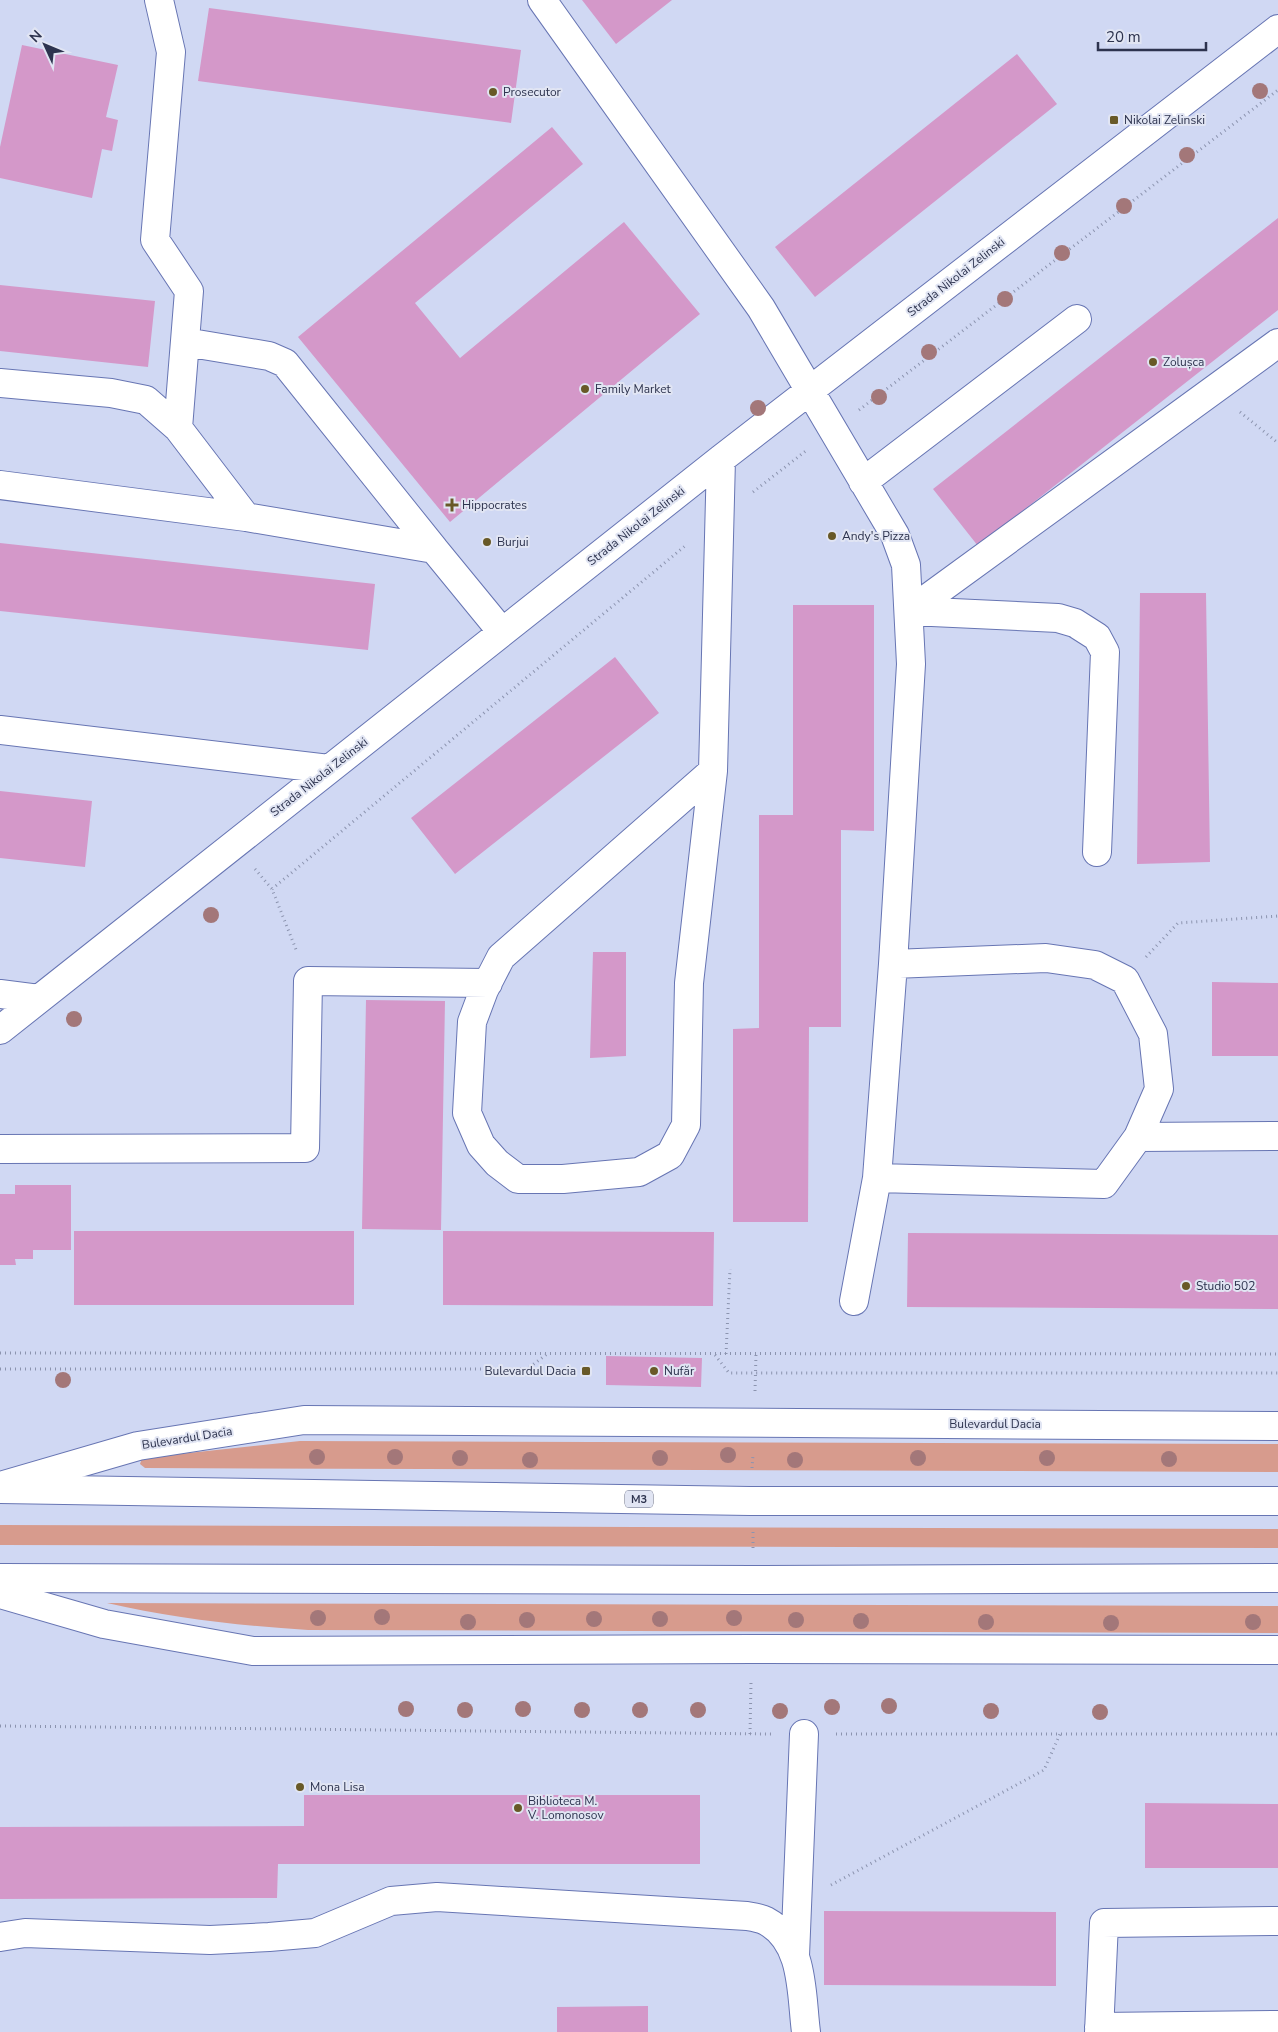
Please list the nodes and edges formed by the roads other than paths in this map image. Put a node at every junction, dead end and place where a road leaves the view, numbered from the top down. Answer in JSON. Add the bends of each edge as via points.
{"nodes":[{"id":1,"x":159,"y":0,"type":"edge"},
{"id":2,"x":542,"y":0,"type":"edge"},
{"id":3,"x":1278,"y":29,"type":"edge"},
{"id":4,"x":1077,"y":319,"type":"dead end"},
{"id":5,"x":185,"y":342,"type":"junction"},
{"id":6,"x":1278,"y":343,"type":"edge"},
{"id":7,"x":0,"y":383,"type":"edge"},
{"id":8,"x":810,"y":390,"type":"junction"},
{"id":9,"x":178,"y":428,"type":"junction"},
{"id":10,"x":721,"y":459,"type":"junction"},
{"id":11,"x":863,"y":482,"type":"junction"},
{"id":12,"x":0,"y":485,"type":"edge"},
{"id":13,"x":246,"y":517,"type":"junction"},
{"id":14,"x":434,"y":549,"type":"junction"},
{"id":15,"x":910,"y":611,"type":"junction"},
{"id":16,"x":502,"y":632,"type":"junction"},
{"id":17,"x":0,"y":730,"type":"edge"},
{"id":18,"x":329,"y":769,"type":"junction"},
{"id":19,"x":713,"y":771,"type":"junction"},
{"id":20,"x":1097,"y":852,"type":"dead end"},
{"id":21,"x":893,"y":964,"type":"junction"},
{"id":22,"x":488,"y":983,"type":"junction"},
{"id":23,"x":0,"y":994,"type":"edge"},
{"id":24,"x":39,"y":999,"type":"junction"},
{"id":25,"x":0,"y":1030,"type":"edge"},
{"id":26,"x":1138,"y":1136,"type":"junction"},
{"id":27,"x":1278,"y":1136,"type":"edge"},
{"id":28,"x":0,"y":1150,"type":"edge"},
{"id":29,"x":877,"y":1178,"type":"junction"},
{"id":30,"x":854,"y":1301,"type":"dead end"},
{"id":31,"x":1278,"y":1426,"type":"edge"},
{"id":32,"x":0,"y":1488,"type":"edge"},
{"id":33,"x":1278,"y":1501,"type":"edge"},
{"id":34,"x":0,"y":1578,"type":"edge"},
{"id":35,"x":1278,"y":1578,"type":"edge"},
{"id":36,"x":0,"y":1594,"type":"edge"},
{"id":37,"x":1278,"y":1650,"type":"edge"},
{"id":38,"x":804,"y":1734,"type":"road end"},
{"id":39,"x":1278,"y":1921,"type":"edge"},
{"id":40,"x":0,"y":1937,"type":"edge"},
{"id":41,"x":796,"y":1956,"type":"junction"},
{"id":42,"x":1277,"y":2026,"type":"edge"},
{"id":43,"x":1099,"y":2029,"type":"edge"},
{"id":44,"x":806,"y":2032,"type":"edge"}],
"edges":[{"from":1,"to":5,"type":"main road","via":[[171,52],[155,240],[189,291]]},
{"from":2,"to":8,"type":"main road","via":[[761,308]]},
{"from":3,"to":8,"type":"main road","name":"Strada Nikolai Zelinski"},
{"from":4,"to":11,"type":"main road"},
{"from":5,"to":9,"type":"main road"},
{"from":5,"to":14,"type":"main road","via":[[269,356],[285,363]]},
{"from":6,"to":15,"type":"main road"},
{"from":7,"to":9,"type":"main road","via":[[111,393],[146,400]]},
{"from":8,"to":10,"type":"main road","name":"Strada Nikolai Zelinski"},
{"from":8,"to":11,"type":"main road"},
{"from":9,"to":13,"type":"main road"},
{"from":10,"to":16,"type":"main road","name":"Strada Nikolai Zelinski"},
{"from":10,"to":19,"type":"main road"},
{"from":11,"to":15,"type":"main road","via":[[898,543],[906,565]]},
{"from":12,"to":13,"type":"main road"},
{"from":13,"to":14,"type":"main road"},
{"from":14,"to":16,"type":"main road"},
{"from":15,"to":20,"type":"main road","via":[[1058,618],[1074,622],[1097,637],[1105,652]]},
{"from":15,"to":21,"type":"main road","via":[[911,664]]},
{"from":16,"to":18,"type":"main road","name":"Strada Nikolai Zelinski"},
{"from":17,"to":18,"type":"main road"},
{"from":18,"to":24,"type":"main road","name":"Strada Nikolai Zelinski"},
{"from":19,"to":22,"type":"main road","via":[[501,957]]},
{"from":19,"to":22,"type":"main road","via":[[689,983],[686,1125],[670,1156],[639,1172],[563,1179],[518,1179],[497,1163],[481,1145],[467,1113],[472,1022]]},
{"from":21,"to":26,"type":"main road","via":[[1046,958],[1095,965],[1125,980],[1153,1034],[1159,1089]]},
{"from":21,"to":29,"type":"main road"},
{"from":22,"to":28,"type":"main road","via":[[308,981],[305,1148]]},
{"from":23,"to":24,"type":"main road"},
{"from":24,"to":25,"type":"main road","name":"Strada Nikolai Zelinski"},
{"from":26,"to":27,"type":"main road"},
{"from":26,"to":29,"type":"main road","via":[[1104,1184]]},
{"from":29,"to":30,"type":"main road"},
{"from":31,"to":32,"type":"main road","name":"Bulevardul Dacia","via":[[304,1420],[138,1446]]},
{"from":32,"to":33,"type":"main road","name":"Bulevardul Dacia","number":"M3","via":[[750,1501]]},
{"from":34,"to":35,"type":"main road"},
{"from":36,"to":37,"type":"main road","via":[[104,1624],[254,1651]]},
{"from":38,"to":41,"type":"main road"},
{"from":39,"to":43,"type":"main road","via":[[1104,1924]]},
{"from":40,"to":41,"type":"main road","via":[[25,1933],[210,1940],[316,1933],[391,1901],[437,1897],[747,1916],[766,1921],[783,1936]]},
{"from":41,"to":44,"type":"main road"},
{"from":42,"to":43,"type":"main road"}]}
